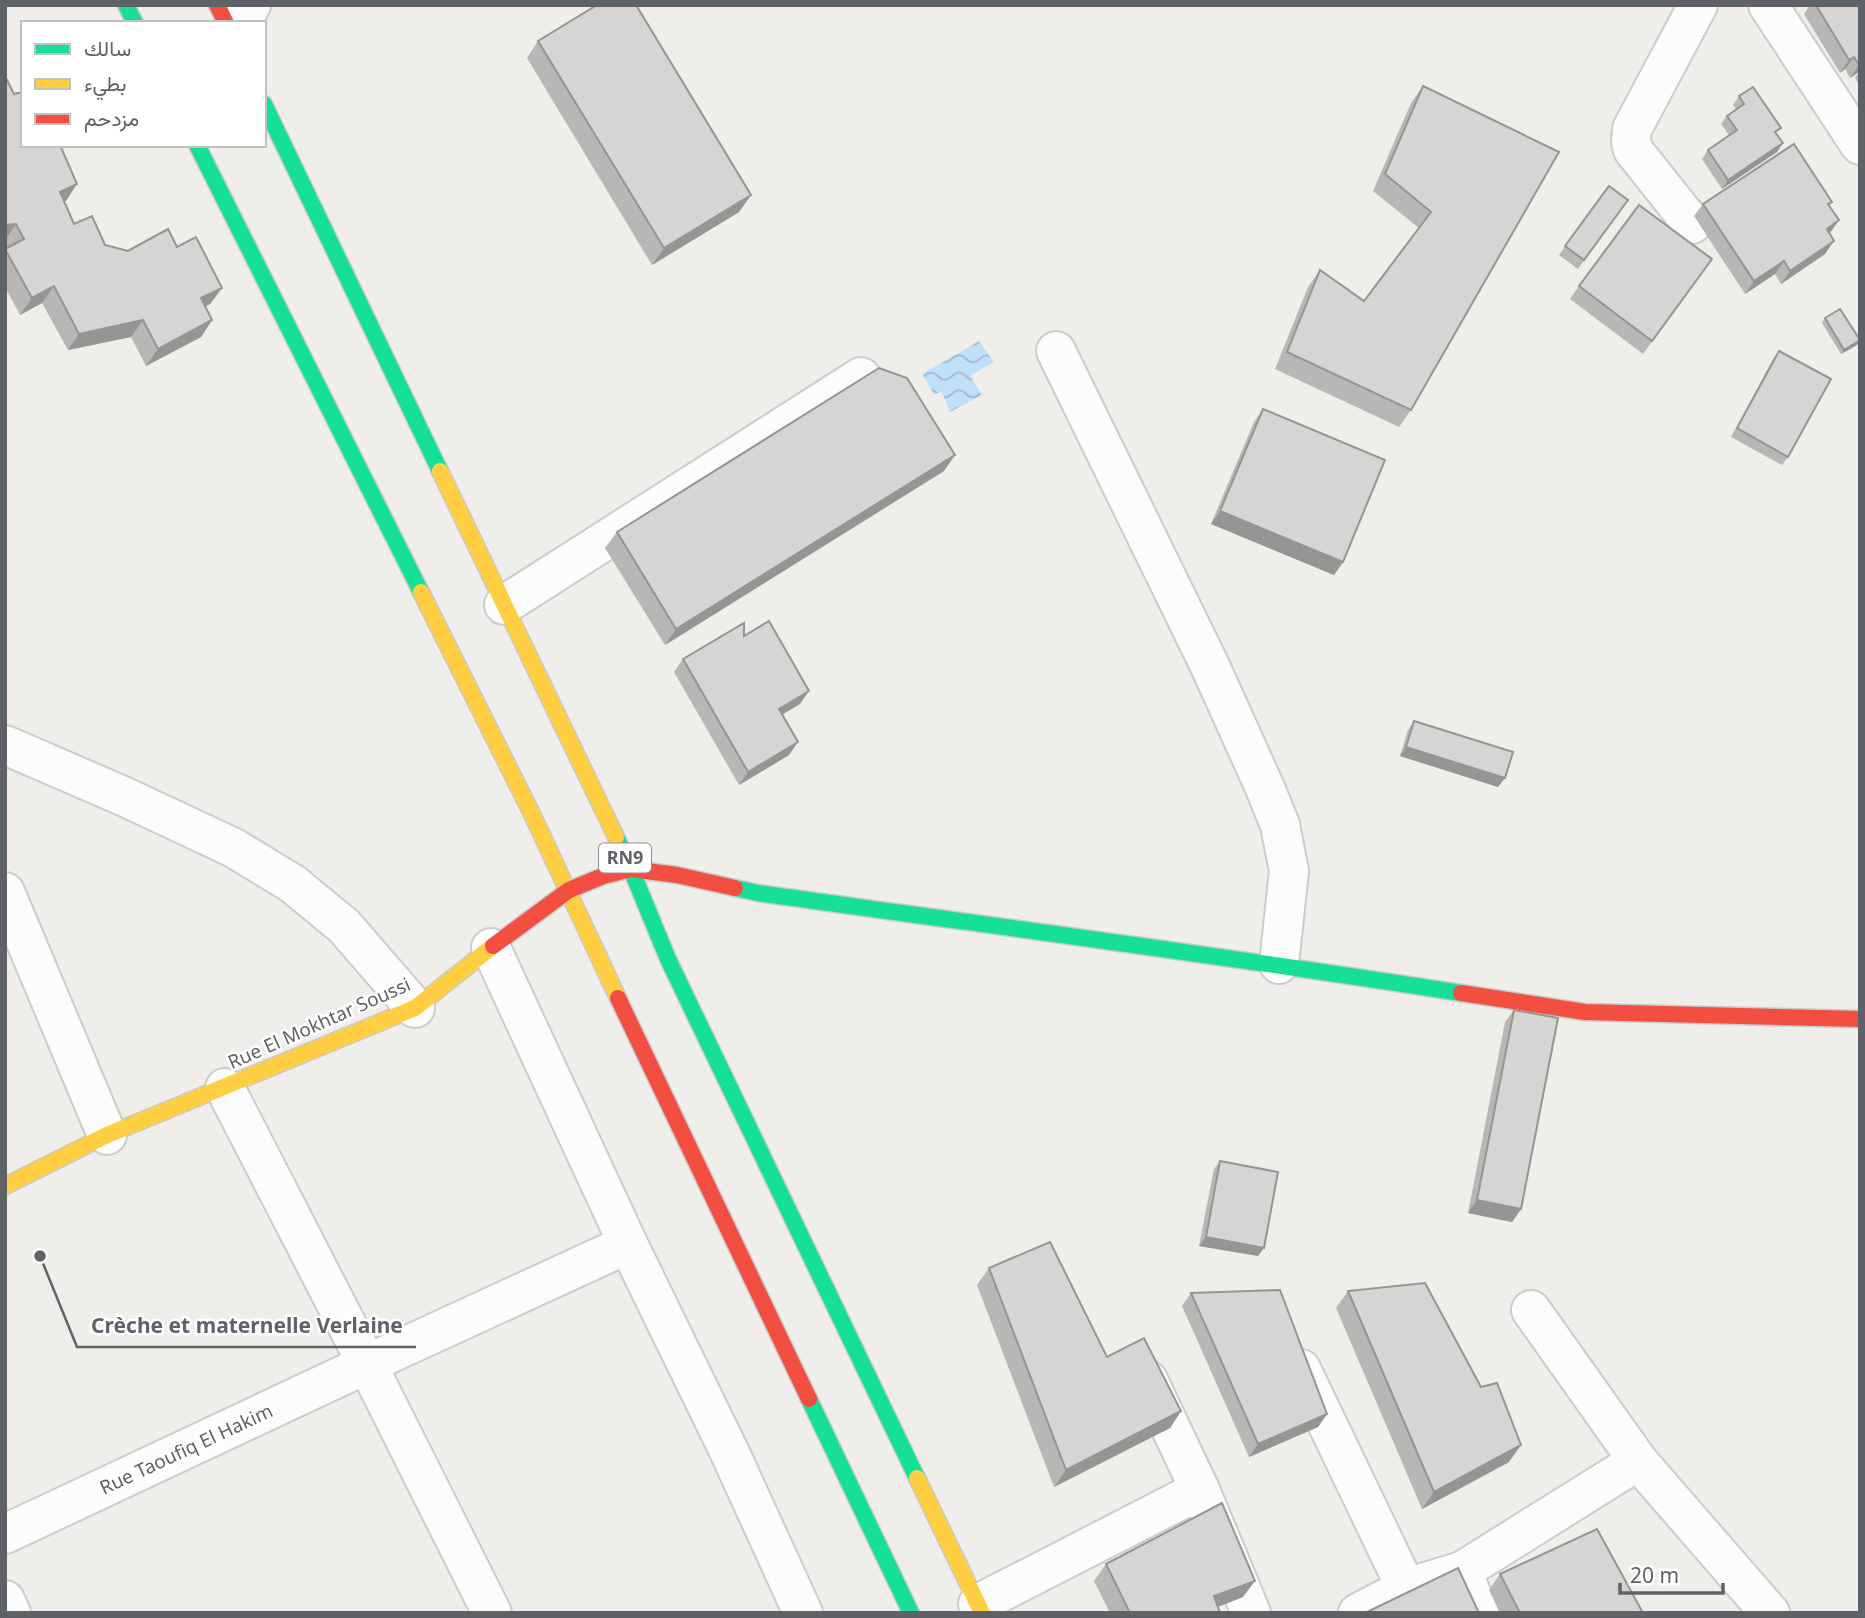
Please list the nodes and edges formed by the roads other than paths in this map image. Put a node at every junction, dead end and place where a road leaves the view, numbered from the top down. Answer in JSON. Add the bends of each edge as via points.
{"nodes":[{"id":1,"x":126,"y":5,"type":"edge"},
{"id":2,"x":217,"y":5,"type":"edge"},
{"id":3,"x":251,"y":5,"type":"edge"},
{"id":4,"x":1698,"y":5,"type":"edge"},
{"id":5,"x":1768,"y":5,"type":"edge"},
{"id":6,"x":134,"y":21,"type":"edge"},
{"id":7,"x":225,"y":21,"type":"edge"},
{"id":8,"x":242,"y":21,"type":"edge"},
{"id":9,"x":266,"y":108,"type":"edge"},
{"id":10,"x":1860,"y":145,"type":"edge"},
{"id":11,"x":198,"y":147,"type":"edge"},
{"id":12,"x":1692,"y":223,"type":"dead end"},
{"id":13,"x":1056,"y":351,"type":"dead end"},
{"id":14,"x":861,"y":377,"type":"edge"},
{"id":15,"x":504,"y":605,"type":"junction"},
{"id":16,"x":5,"y":745,"type":"edge"},
{"id":17,"x":631,"y":869,"type":"junction"},
{"id":18,"x":569,"y":890,"type":"junction"},
{"id":19,"x":5,"y":892,"type":"edge"},
{"id":20,"x":491,"y":948,"type":"junction"},
{"id":21,"x":1279,"y":964,"type":"junction"},
{"id":22,"x":415,"y":1008,"type":"junction"},
{"id":23,"x":1860,"y":1018,"type":"edge"},
{"id":24,"x":225,"y":1088,"type":"junction"},
{"id":25,"x":107,"y":1135,"type":"junction"},
{"id":26,"x":5,"y":1186,"type":"edge"},
{"id":27,"x":628,"y":1244,"type":"junction"},
{"id":28,"x":1531,"y":1310,"type":"dead end"},
{"id":29,"x":1289,"y":1343,"type":"edge"},
{"id":30,"x":367,"y":1364,"type":"junction"},
{"id":31,"x":1144,"y":1371,"type":"edge"},
{"id":32,"x":1638,"y":1461,"type":"junction"},
{"id":33,"x":1200,"y":1490,"type":"junction"},
{"id":34,"x":5,"y":1534,"type":"edge"},
{"id":35,"x":1462,"y":1571,"type":"junction"},
{"id":36,"x":1406,"y":1588,"type":"junction"},
{"id":37,"x":5,"y":1600,"type":"edge"},
{"id":38,"x":980,"y":1608,"type":"edge"},
{"id":39,"x":12,"y":1613,"type":"edge"},
{"id":40,"x":492,"y":1613,"type":"edge"},
{"id":41,"x":803,"y":1613,"type":"edge"},
{"id":42,"x":911,"y":1613,"type":"edge"},
{"id":43,"x":1251,"y":1613,"type":"edge"},
{"id":44,"x":1358,"y":1613,"type":"edge"},
{"id":45,"x":1479,"y":1613,"type":"edge"},
{"id":46,"x":1770,"y":1613,"type":"edge"}],
"edges":[{"from":1,"to":6,"type":"main road"},
{"from":2,"to":7,"type":"main road"},
{"from":3,"to":8,"type":"street"},
{"from":4,"to":12,"type":"street","via":[[1632,129],[1630,142]]},
{"from":5,"to":10,"type":"street"},
{"from":9,"to":15,"type":"main road","number":"RN9"},
{"from":11,"to":18,"type":"main road"},
{"from":13,"to":21,"type":"street","via":[[1210,666],[1280,825],[1289,871]]},
{"from":14,"to":15,"type":"street"},
{"from":15,"to":17,"type":"main road","number":"RN9"},
{"from":16,"to":22,"type":"street","via":[[234,848],[293,884],[344,926]]},
{"from":17,"to":18,"type":"main road","name":"Rue El Mokhtar Soussi"},
{"from":17,"to":21,"type":"main road","via":[[758,893]]},
{"from":17,"to":38,"type":"main road","number":"RN9","via":[[668,959]]},
{"from":18,"to":20,"type":"main road","name":"Rue El Mokhtar Soussi"},
{"from":18,"to":42,"type":"main road"},
{"from":19,"to":25,"type":"street"},
{"from":20,"to":22,"type":"main road","name":"Rue El Mokhtar Soussi"},
{"from":20,"to":27,"type":"street"},
{"from":21,"to":23,"type":"main road","via":[[1585,1012]]},
{"from":22,"to":24,"type":"main road","name":"Rue El Mokhtar Soussi"},
{"from":24,"to":25,"type":"main road","name":"Rue El Mokhtar Soussi"},
{"from":24,"to":30,"type":"street"},
{"from":25,"to":26,"type":"main road","name":"Rue El Mokhtar Soussi"},
{"from":27,"to":30,"type":"street","name":"Rue Taoufiq El Hakim"},
{"from":27,"to":41,"type":"street"},
{"from":28,"to":32,"type":"street"},
{"from":29,"to":36,"type":"street"},
{"from":30,"to":34,"type":"street","name":"Rue Taoufiq El Hakim"},
{"from":30,"to":40,"type":"street"},
{"from":31,"to":33,"type":"street"},
{"from":32,"to":35,"type":"street"},
{"from":32,"to":46,"type":"street"},
{"from":33,"to":38,"type":"street"},
{"from":33,"to":43,"type":"street"},
{"from":35,"to":36,"type":"street"},
{"from":35,"to":45,"type":"street"},
{"from":36,"to":44,"type":"street"},
{"from":37,"to":39,"type":"street"}]}
